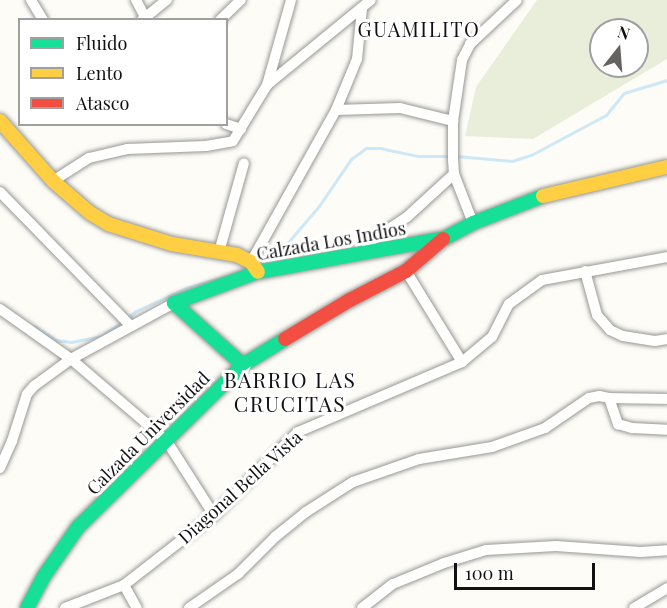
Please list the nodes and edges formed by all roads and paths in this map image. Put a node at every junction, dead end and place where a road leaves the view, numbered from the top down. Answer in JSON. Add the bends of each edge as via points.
{"nodes":[{"id":1,"x":32,"y":0,"type":"edge"},
{"id":2,"x":136,"y":0,"type":"edge"},
{"id":3,"x":167,"y":0,"type":"edge"},
{"id":4,"x":241,"y":0,"type":"edge"},
{"id":5,"x":291,"y":0,"type":"edge"},
{"id":6,"x":371,"y":0,"type":"edge"},
{"id":7,"x":517,"y":0,"type":"edge"},
{"id":8,"x":362,"y":9,"type":"junction"},
{"id":9,"x":42,"y":18,"type":"edge"},
{"id":10,"x":143,"y":18,"type":"edge"},
{"id":11,"x":222,"y":18,"type":"edge"},
{"id":12,"x":267,"y":85,"type":"junction"},
{"id":13,"x":336,"y":110,"type":"junction"},
{"id":14,"x":0,"y":121,"type":"edge"},
{"id":15,"x":453,"y":121,"type":"junction"},
{"id":16,"x":228,"y":125,"type":"edge"},
{"id":17,"x":241,"y":129,"type":"junction"},
{"id":18,"x":244,"y":163,"type":"dead end"},
{"id":19,"x":667,"y":167,"type":"edge"},
{"id":20,"x":454,"y":174,"type":"junction"},
{"id":21,"x":53,"y":181,"type":"junction"},
{"id":22,"x":0,"y":192,"type":"edge"},
{"id":23,"x":473,"y":223,"type":"junction"},
{"id":24,"x":445,"y":238,"type":"junction"},
{"id":25,"x":219,"y":252,"type":"junction"},
{"id":26,"x":362,"y":255,"type":"junction"},
{"id":27,"x":667,"y":257,"type":"edge"},
{"id":28,"x":254,"y":267,"type":"junction"},
{"id":29,"x":406,"y":271,"type":"junction"},
{"id":30,"x":585,"y":271,"type":"junction"},
{"id":31,"x":174,"y":303,"type":"junction"},
{"id":32,"x":0,"y":309,"type":"edge"},
{"id":33,"x":128,"y":324,"type":"junction"},
{"id":34,"x":667,"y":339,"type":"edge"},
{"id":35,"x":71,"y":359,"type":"junction"},
{"id":36,"x":462,"y":362,"type":"junction"},
{"id":37,"x":243,"y":365,"type":"junction"},
{"id":38,"x":609,"y":398,"type":"junction"},
{"id":39,"x":667,"y":399,"type":"edge"},
{"id":40,"x":667,"y":430,"type":"edge"},
{"id":41,"x":166,"y":440,"type":"junction"},
{"id":42,"x":0,"y":468,"type":"edge"},
{"id":43,"x":214,"y":516,"type":"junction"},
{"id":44,"x":667,"y":550,"type":"edge"},
{"id":45,"x":124,"y":585,"type":"junction"},
{"id":46,"x":667,"y":588,"type":"edge"},
{"id":47,"x":27,"y":608,"type":"edge"},
{"id":48,"x":65,"y":608,"type":"edge"},
{"id":49,"x":137,"y":608,"type":"edge"},
{"id":50,"x":189,"y":608,"type":"edge"},
{"id":51,"x":362,"y":608,"type":"edge"},
{"id":52,"x":634,"y":608,"type":"edge"}],
"edges":[{"from":1,"to":9,"type":"street"},
{"from":2,"to":10,"type":"street"},
{"from":3,"to":10,"type":"street"},
{"from":4,"to":11,"type":"street"},
{"from":5,"to":12,"type":"street"},
{"from":6,"to":8,"type":"street"},
{"from":7,"to":15,"type":"street","via":[[471,44],[462,60]]},
{"from":8,"to":12,"type":"street"},
{"from":8,"to":13,"type":"street","via":[[357,59]]},
{"from":12,"to":17,"type":"street"},
{"from":13,"to":15,"type":"street","via":[[400,108]]},
{"from":13,"to":28,"type":"street"},
{"from":14,"to":21,"type":"street"},
{"from":15,"to":20,"type":"street"},
{"from":16,"to":17,"type":"street"},
{"from":17,"to":21,"type":"street","via":[[234,141],[206,146],[127,148],[89,158]]},
{"from":18,"to":25,"type":"street"},
{"from":19,"to":23,"type":"street","name":"Calzada Los Indios","via":[[550,193]]},
{"from":20,"to":23,"type":"street"},
{"from":20,"to":26,"type":"street","via":[[407,217],[371,241]]},
{"from":21,"to":25,"type":"street","via":[[90,213],[127,232]]},
{"from":22,"to":33,"type":"street"},
{"from":23,"to":24,"type":"street","name":"Calzada Los Indios"},
{"from":24,"to":26,"type":"street","name":"Calzada Los Indios"},
{"from":24,"to":29,"type":"street","name":"Calzada Universidad"},
{"from":25,"to":28,"type":"street","via":[[237,255]]},
{"from":26,"to":28,"type":"street","name":"Calzada Los Indios"},
{"from":27,"to":30,"type":"street","name":"Diagonal Bella Vista"},
{"from":28,"to":31,"type":"street","name":"Calzada Los Indios"},
{"from":29,"to":36,"type":"street"},
{"from":29,"to":37,"type":"street","name":"Calzada Universidad"},
{"from":30,"to":34,"type":"street","via":[[597,315],[610,330],[623,336]]},
{"from":30,"to":36,"type":"street","name":"Diagonal Bella Vista","via":[[542,280],[521,293],[509,304],[492,337]]},
{"from":31,"to":33,"type":"street","name":"Calzada Los Indios"},
{"from":31,"to":37,"type":"street"},
{"from":32,"to":35,"type":"street"},
{"from":33,"to":35,"type":"street","name":"Calzada Los Indios"},
{"from":35,"to":41,"type":"street"},
{"from":35,"to":42,"type":"street","name":"Calzada Los Indios","via":[[27,394]]},
{"from":36,"to":43,"type":"street","name":"Diagonal Bella Vista","via":[[298,432]]},
{"from":37,"to":41,"type":"street","name":"Calzada Universidad"},
{"from":38,"to":39,"type":"street"},
{"from":38,"to":40,"type":"street","via":[[618,424]]},
{"from":38,"to":50,"type":"street","via":[[589,398],[545,428],[492,447],[419,459],[353,482],[306,512],[238,574]]},
{"from":41,"to":43,"type":"street"},
{"from":41,"to":47,"type":"street","name":"Calzada Universidad","via":[[78,527]]},
{"from":43,"to":45,"type":"street","name":"Diagonal Bella Vista"},
{"from":44,"to":51,"type":"street","via":[[556,546],[486,550],[444,562],[393,584]]},
{"from":45,"to":48,"type":"street","name":"Diagonal Bella Vista"},
{"from":45,"to":49,"type":"street"},
{"from":46,"to":52,"type":"street"}]}
